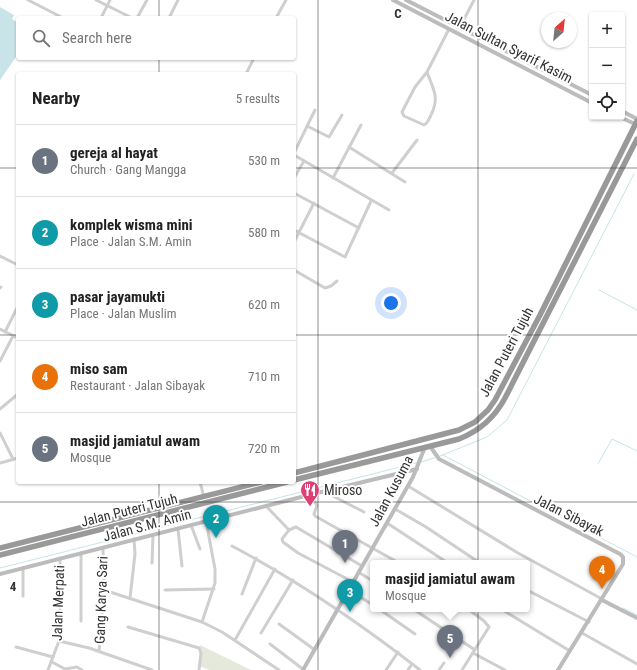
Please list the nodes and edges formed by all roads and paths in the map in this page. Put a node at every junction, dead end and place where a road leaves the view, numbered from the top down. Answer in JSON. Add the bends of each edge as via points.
{"nodes":[{"id":1,"x":28,"y":0,"type":"edge"},
{"id":2,"x":96,"y":0,"type":"edge"},
{"id":3,"x":110,"y":0,"type":"edge"},
{"id":4,"x":147,"y":0,"type":"edge"},
{"id":5,"x":178,"y":0,"type":"edge"},
{"id":6,"x":286,"y":0,"type":"edge"},
{"id":7,"x":393,"y":0,"type":"edge"},
{"id":8,"x":406,"y":0,"type":"edge"},
{"id":9,"x":474,"y":0,"type":"edge"},
{"id":10,"x":108,"y":5,"type":"junction"},
{"id":11,"x":59,"y":16,"type":"edge"},
{"id":12,"x":102,"y":16,"type":"edge"},
{"id":13,"x":128,"y":16,"type":"edge"},
{"id":14,"x":139,"y":16,"type":"edge"},
{"id":15,"x":170,"y":16,"type":"edge"},
{"id":16,"x":277,"y":16,"type":"edge"},
{"id":17,"x":460,"y":27,"type":"junction"},
{"id":18,"x":449,"y":29,"type":"junction"},
{"id":19,"x":253,"y":60,"type":"edge"},
{"id":20,"x":247,"y":72,"type":"edge"},
{"id":21,"x":427,"y":72,"type":"junction"},
{"id":22,"x":548,"y":72,"type":"junction"},
{"id":23,"x":545,"y":78,"type":"junction"},
{"id":24,"x":589,"y":93,"type":"edge"},
{"id":25,"x":589,"y":101,"type":"edge"},
{"id":26,"x":315,"y":110,"type":"dead end"},
{"id":27,"x":625,"y":113,"type":"edge"},
{"id":28,"x":342,"y":115,"type":"dead end"},
{"id":29,"x":625,"y":118,"type":"edge"},
{"id":30,"x":636,"y":121,"type":"edge"},
{"id":31,"x":361,"y":125,"type":"dead end"},
{"id":32,"x":307,"y":126,"type":"junction"},
{"id":33,"x":637,"y":139,"type":"edge"},
{"id":34,"x":417,"y":140,"type":"dead end"},
{"id":35,"x":349,"y":147,"type":"junction"},
{"id":36,"x":296,"y":150,"type":"edge"},
{"id":37,"x":296,"y":155,"type":"edge"},
{"id":38,"x":304,"y":161,"type":"junction"},
{"id":39,"x":392,"y":174,"type":"junction"},
{"id":40,"x":296,"y":175,"type":"edge"},
{"id":41,"x":333,"y":178,"type":"junction"},
{"id":42,"x":405,"y":182,"type":"dead end"},
{"id":43,"x":296,"y":194,"type":"edge"},
{"id":44,"x":371,"y":201,"type":"junction"},
{"id":45,"x":314,"y":203,"type":"junction"},
{"id":46,"x":389,"y":210,"type":"dead end"},
{"id":47,"x":359,"y":228,"type":"junction"},
{"id":48,"x":296,"y":231,"type":"edge"},
{"id":49,"x":299,"y":232,"type":"junction"},
{"id":50,"x":296,"y":238,"type":"edge"},
{"id":51,"x":0,"y":256,"type":"edge"},
{"id":52,"x":16,"y":264,"type":"edge"},
{"id":53,"x":296,"y":271,"type":"edge"},
{"id":54,"x":337,"y":281,"type":"dead end"},
{"id":55,"x":16,"y":310,"type":"edge"},
{"id":56,"x":543,"y":316,"type":"junction"},
{"id":57,"x":0,"y":329,"type":"edge"},
{"id":58,"x":5,"y":332,"type":"junction"},
{"id":59,"x":13,"y":336,"type":"junction"},
{"id":60,"x":16,"y":337,"type":"edge"},
{"id":61,"x":0,"y":361,"type":"edge"},
{"id":62,"x":16,"y":396,"type":"edge"},
{"id":63,"x":0,"y":409,"type":"edge"},
{"id":64,"x":0,"y":433,"type":"edge"},
{"id":65,"x":427,"y":447,"type":"junction"},
{"id":66,"x":419,"y":449,"type":"junction"},
{"id":67,"x":16,"y":459,"type":"edge"},
{"id":68,"x":13,"y":460,"type":"junction"},
{"id":69,"x":419,"y":463,"type":"junction"},
{"id":70,"x":0,"y":464,"type":"edge"},
{"id":71,"x":296,"y":472,"type":"edge"},
{"id":72,"x":296,"y":480,"type":"edge"},
{"id":73,"x":201,"y":484,"type":"edge"},
{"id":74,"x":253,"y":484,"type":"edge"},
{"id":75,"x":279,"y":484,"type":"edge"},
{"id":76,"x":408,"y":486,"type":"junction"},
{"id":77,"x":324,"y":492,"type":"junction"},
{"id":78,"x":309,"y":494,"type":"junction"},
{"id":79,"x":204,"y":497,"type":"junction"},
{"id":80,"x":266,"y":506,"type":"junction"},
{"id":81,"x":395,"y":509,"type":"junction"},
{"id":82,"x":364,"y":512,"type":"dead end"},
{"id":83,"x":206,"y":521,"type":"junction"},
{"id":84,"x":387,"y":524,"type":"junction"},
{"id":85,"x":190,"y":525,"type":"junction"},
{"id":86,"x":178,"y":529,"type":"junction"},
{"id":87,"x":289,"y":530,"type":"junction"},
{"id":88,"x":66,"y":532,"type":"junction"},
{"id":89,"x":153,"y":536,"type":"junction"},
{"id":90,"x":68,"y":538,"type":"junction"},
{"id":91,"x":134,"y":540,"type":"junction"},
{"id":92,"x":232,"y":546,"type":"dead end"},
{"id":93,"x":0,"y":548,"type":"edge"},
{"id":94,"x":373,"y":548,"type":"junction"},
{"id":95,"x":103,"y":549,"type":"junction"},
{"id":96,"x":200,"y":549,"type":"dead end"},
{"id":97,"x":81,"y":554,"type":"junction"},
{"id":98,"x":0,"y":555,"type":"edge"},
{"id":99,"x":60,"y":558,"type":"junction"},
{"id":100,"x":256,"y":558,"type":"junction"},
{"id":101,"x":528,"y":558,"type":"joint"},
{"id":102,"x":394,"y":560,"type":"edge"},
{"id":103,"x":443,"y":560,"type":"edge"},
{"id":104,"x":476,"y":560,"type":"edge"},
{"id":105,"x":152,"y":563,"type":"dead end"},
{"id":106,"x":182,"y":566,"type":"dead end"},
{"id":107,"x":362,"y":566,"type":"junction"},
{"id":108,"x":23,"y":568,"type":"junction"},
{"id":109,"x":274,"y":569,"type":"junction"},
{"id":110,"x":358,"y":572,"type":"junction"},
{"id":111,"x":0,"y":574,"type":"edge"},
{"id":112,"x":370,"y":579,"type":"edge"},
{"id":113,"x":293,"y":580,"type":"junction"},
{"id":114,"x":352,"y":582,"type":"junction"},
{"id":115,"x":214,"y":589,"type":"junction"},
{"id":116,"x":104,"y":590,"type":"junction"},
{"id":117,"x":165,"y":590,"type":"dead end"},
{"id":118,"x":349,"y":590,"type":"junction"},
{"id":119,"x":530,"y":592,"type":"edge"},
{"id":120,"x":242,"y":594,"type":"dead end"},
{"id":121,"x":23,"y":596,"type":"dead end"},
{"id":122,"x":130,"y":598,"type":"junction"},
{"id":123,"x":602,"y":600,"type":"junction"},
{"id":124,"x":370,"y":603,"type":"edge"},
{"id":125,"x":337,"y":610,"type":"junction"},
{"id":126,"x":383,"y":612,"type":"edge"},
{"id":127,"x":417,"y":612,"type":"edge"},
{"id":128,"x":472,"y":612,"type":"edge"},
{"id":129,"x":506,"y":612,"type":"edge"},
{"id":130,"x":637,"y":618,"type":"edge"},
{"id":131,"x":81,"y":621,"type":"dead end"},
{"id":132,"x":202,"y":622,"type":"junction"},
{"id":133,"x":589,"y":622,"type":"junction"},
{"id":134,"x":279,"y":624,"type":"dead end"},
{"id":135,"x":128,"y":627,"type":"dead end"},
{"id":136,"x":261,"y":633,"type":"dead end"},
{"id":137,"x":582,"y":633,"type":"junction"},
{"id":138,"x":414,"y":634,"type":"dead end"},
{"id":139,"x":235,"y":640,"type":"junction"},
{"id":140,"x":59,"y":641,"type":"junction"},
{"id":141,"x":270,"y":644,"type":"dead end"},
{"id":142,"x":16,"y":647,"type":"dead end"},
{"id":143,"x":315,"y":650,"type":"junction"},
{"id":144,"x":99,"y":651,"type":"junction"},
{"id":145,"x":570,"y":651,"type":"junction"},
{"id":146,"x":398,"y":652,"type":"junction"},
{"id":147,"x":474,"y":652,"type":"junction"},
{"id":148,"x":54,"y":657,"type":"junction"},
{"id":149,"x":52,"y":662,"type":"junction"},
{"id":150,"x":444,"y":663,"type":"dead end"},
{"id":151,"x":412,"y":664,"type":"junction"},
{"id":152,"x":637,"y":664,"type":"edge"},
{"id":153,"x":48,"y":670,"type":"edge"},
{"id":154,"x":82,"y":670,"type":"edge"},
{"id":155,"x":152,"y":670,"type":"edge"},
{"id":156,"x":199,"y":670,"type":"edge"},
{"id":157,"x":279,"y":670,"type":"edge"},
{"id":158,"x":303,"y":670,"type":"edge"},
{"id":159,"x":386,"y":670,"type":"edge"},
{"id":160,"x":408,"y":670,"type":"edge"},
{"id":161,"x":420,"y":670,"type":"edge"},
{"id":162,"x":439,"y":670,"type":"edge"},
{"id":163,"x":462,"y":670,"type":"edge"},
{"id":164,"x":505,"y":670,"type":"edge"},
{"id":165,"x":558,"y":670,"type":"edge"}],
"edges":[{"from":1,"to":11,"type":"street"},
{"from":2,"to":10,"type":"street"},
{"from":3,"to":10,"type":"street"},
{"from":4,"to":14,"type":"street"},
{"from":5,"to":15,"type":"street"},
{"from":6,"to":16,"type":"street"},
{"from":7,"to":18,"type":"street","name":"Jalan Sultan Syarif Kasim"},
{"from":8,"to":17,"type":"street","name":"Jalan Sultan Syarif Kasim"},
{"from":9,"to":17,"type":"street"},
{"from":10,"to":12,"type":"street"},
{"from":10,"to":13,"type":"street"},
{"from":17,"to":22,"type":"street","name":"Jalan Sultan Syarif Kasim"},
{"from":18,"to":21,"type":"street"},
{"from":18,"to":23,"type":"street","name":"Jalan Sultan Syarif Kasim"},
{"from":19,"to":20,"type":"street"},
{"from":21,"to":21,"type":"street","via":[[436,95],[436,105],[424,125],[402,113],[415,86]]},
{"from":22,"to":23,"type":"street"},
{"from":22,"to":24,"type":"street","name":"Jalan Sultan Syarif Kasim"},
{"from":23,"to":25,"type":"street","name":"Jalan Sultan Syarif Kasim"},
{"from":26,"to":32,"type":"street"},
{"from":27,"to":30,"type":"street"},
{"from":28,"to":32,"type":"street","via":[[329,137]]},
{"from":29,"to":30,"type":"street"},
{"from":30,"to":56,"type":"highway","name":"Jalan Puteri Tujuh"},
{"from":31,"to":35,"type":"street"},
{"from":32,"to":36,"type":"street"},
{"from":33,"to":56,"type":"highway","name":"Jalan Puteri Tujuh"},
{"from":34,"to":39,"type":"street"},
{"from":35,"to":39,"type":"street"},
{"from":35,"to":41,"type":"street"},
{"from":37,"to":38,"type":"street"},
{"from":38,"to":40,"type":"street"},
{"from":38,"to":41,"type":"street"},
{"from":39,"to":42,"type":"street"},
{"from":41,"to":44,"type":"street"},
{"from":43,"to":45,"type":"street"},
{"from":44,"to":46,"type":"street"},
{"from":44,"to":47,"type":"street"},
{"from":45,"to":47,"type":"street"},
{"from":45,"to":49,"type":"street"},
{"from":47,"to":49,"type":"street","via":[[344,258]]},
{"from":48,"to":49,"type":"street"},
{"from":49,"to":50,"type":"street"},
{"from":51,"to":52,"type":"street"},
{"from":53,"to":54,"type":"street","via":[[325,288]]},
{"from":55,"to":58,"type":"street"},
{"from":56,"to":65,"type":"highway","name":"Jalan Puteri Tujuh","via":[[505,398],[494,415],[473,433]]},
{"from":56,"to":71,"type":"highway","name":"Jalan Puteri Tujuh","via":[[495,400],[488,410],[470,425]]},
{"from":57,"to":58,"type":"street"},
{"from":58,"to":59,"type":"street"},
{"from":59,"to":60,"type":"street"},
{"from":59,"to":61,"type":"street"},
{"from":62,"to":63,"type":"street"},
{"from":64,"to":68,"type":"street"},
{"from":65,"to":66,"type":"highway","name":"Jalan Puteri Tujuh"},
{"from":65,"to":69,"type":"street","name":"Jalan Kusuma"},
{"from":65,"to":123,"type":"street","name":"Jalan Sibayak","via":[[439,459],[623,556],[624,562]]},
{"from":66,"to":69,"type":"street"},
{"from":66,"to":72,"type":"highway","name":"Jalan Puteri Tujuh"},
{"from":67,"to":68,"type":"street"},
{"from":68,"to":70,"type":"street"},
{"from":69,"to":76,"type":"street","name":"Jalan Kusuma"},
{"from":69,"to":77,"type":"street","name":"Jalan S.M. Amin"},
{"from":73,"to":79,"type":"street"},
{"from":74,"to":79,"type":"highway","name":"Jalan Puteri Tujuh"},
{"from":75,"to":90,"type":"highway","name":"Jalan Puteri Tujuh"},
{"from":76,"to":81,"type":"street","name":"Jalan Kusuma"},
{"from":76,"to":101,"type":"street"},
{"from":77,"to":78,"type":"street","name":"Jalan S.M. Amin"},
{"from":77,"to":82,"type":"street"},
{"from":78,"to":80,"type":"street","name":"Jalan S.M. Amin"},
{"from":78,"to":94,"type":"street","via":[[317,505],[315,516]]},
{"from":79,"to":88,"type":"highway","name":"Jalan Puteri Tujuh"},
{"from":80,"to":83,"type":"street","name":"Jalan S.M. Amin"},
{"from":80,"to":87,"type":"street"},
{"from":81,"to":84,"type":"street","name":"Jalan Kusuma"},
{"from":81,"to":104,"type":"street"},
{"from":83,"to":85,"type":"street","name":"Jalan S.M. Amin"},
{"from":83,"to":115,"type":"street","via":[[215,569]]},
{"from":84,"to":94,"type":"street","name":"Jalan Kusuma"},
{"from":84,"to":103,"type":"street"},
{"from":85,"to":86,"type":"street","name":"Jalan S.M. Amin"},
{"from":85,"to":96,"type":"street"},
{"from":86,"to":89,"type":"street","name":"Jalan S.M. Amin"},
{"from":86,"to":106,"type":"street"},
{"from":87,"to":107,"type":"street","via":[[296,527]]},
{"from":87,"to":114,"type":"street","via":[[282,540],[287,546]]},
{"from":88,"to":90,"type":"highway"},
{"from":88,"to":93,"type":"highway","name":"Jalan Puteri Tujuh"},
{"from":89,"to":91,"type":"street","name":"Jalan S.M. Amin"},
{"from":89,"to":105,"type":"street"},
{"from":90,"to":98,"type":"highway","name":"Jalan Puteri Tujuh"},
{"from":91,"to":95,"type":"street","name":"Jalan S.M. Amin"},
{"from":91,"to":122,"type":"street"},
{"from":92,"to":100,"type":"street"},
{"from":94,"to":102,"type":"street"},
{"from":94,"to":107,"type":"street","name":"Jalan Kusuma"},
{"from":95,"to":97,"type":"street","name":"Jalan S.M. Amin"},
{"from":95,"to":116,"type":"street","name":"Gang Karya Sari"},
{"from":97,"to":99,"type":"street","name":"Jalan S.M. Amin"},
{"from":97,"to":131,"type":"street"},
{"from":99,"to":108,"type":"street","name":"Jalan S.M. Amin"},
{"from":99,"to":140,"type":"street","name":"Jalan Merpati"},
{"from":100,"to":109,"type":"street"},
{"from":100,"to":120,"type":"street"},
{"from":101,"to":123,"type":"street"},
{"from":107,"to":110,"type":"street","name":"Jalan Kusuma"},
{"from":108,"to":111,"type":"street","name":"Jalan S.M. Amin"},
{"from":108,"to":121,"type":"street"},
{"from":109,"to":113,"type":"street"},
{"from":109,"to":139,"type":"street"},
{"from":110,"to":112,"type":"street"},
{"from":110,"to":114,"type":"street","name":"Jalan Kusuma"},
{"from":113,"to":125,"type":"street"},
{"from":113,"to":136,"type":"street"},
{"from":114,"to":118,"type":"street","name":"Jalan Kusuma"},
{"from":115,"to":117,"type":"street"},
{"from":115,"to":132,"type":"street"},
{"from":116,"to":122,"type":"street"},
{"from":116,"to":144,"type":"street","name":"Gang Karya Sari"},
{"from":118,"to":124,"type":"street"},
{"from":118,"to":125,"type":"street","name":"Jalan Kusuma"},
{"from":119,"to":133,"type":"street"},
{"from":122,"to":132,"type":"street"},
{"from":123,"to":130,"type":"street"},
{"from":123,"to":133,"type":"street"},
{"from":125,"to":143,"type":"street","name":"Jalan Kusuma"},
{"from":125,"to":146,"type":"street"},
{"from":126,"to":138,"type":"street"},
{"from":127,"to":147,"type":"street"},
{"from":128,"to":147,"type":"street","via":[[489,627]]},
{"from":129,"to":145,"type":"street"},
{"from":132,"to":139,"type":"street"},
{"from":133,"to":137,"type":"street"},
{"from":134,"to":143,"type":"street"},
{"from":135,"to":156,"type":"street","via":[[199,648]]},
{"from":137,"to":145,"type":"street"},
{"from":137,"to":152,"type":"street"},
{"from":139,"to":157,"type":"street"},
{"from":140,"to":144,"type":"street"},
{"from":140,"to":148,"type":"street","name":"Jalan Merpati"},
{"from":141,"to":158,"type":"street"},
{"from":142,"to":148,"type":"street"},
{"from":143,"to":158,"type":"street","name":"Jalan Kusuma"},
{"from":144,"to":155,"type":"street"},
{"from":145,"to":165,"type":"street"},
{"from":146,"to":151,"type":"street"},
{"from":146,"to":159,"type":"street"},
{"from":147,"to":163,"type":"street"},
{"from":147,"to":164,"type":"street"},
{"from":148,"to":149,"type":"street","name":"Jalan Merpati"},
{"from":149,"to":153,"type":"street","name":"Jalan Merpati"},
{"from":149,"to":154,"type":"street","via":[[65,668]]},
{"from":150,"to":162,"type":"street"},
{"from":151,"to":160,"type":"street"},
{"from":151,"to":161,"type":"street"}]}
